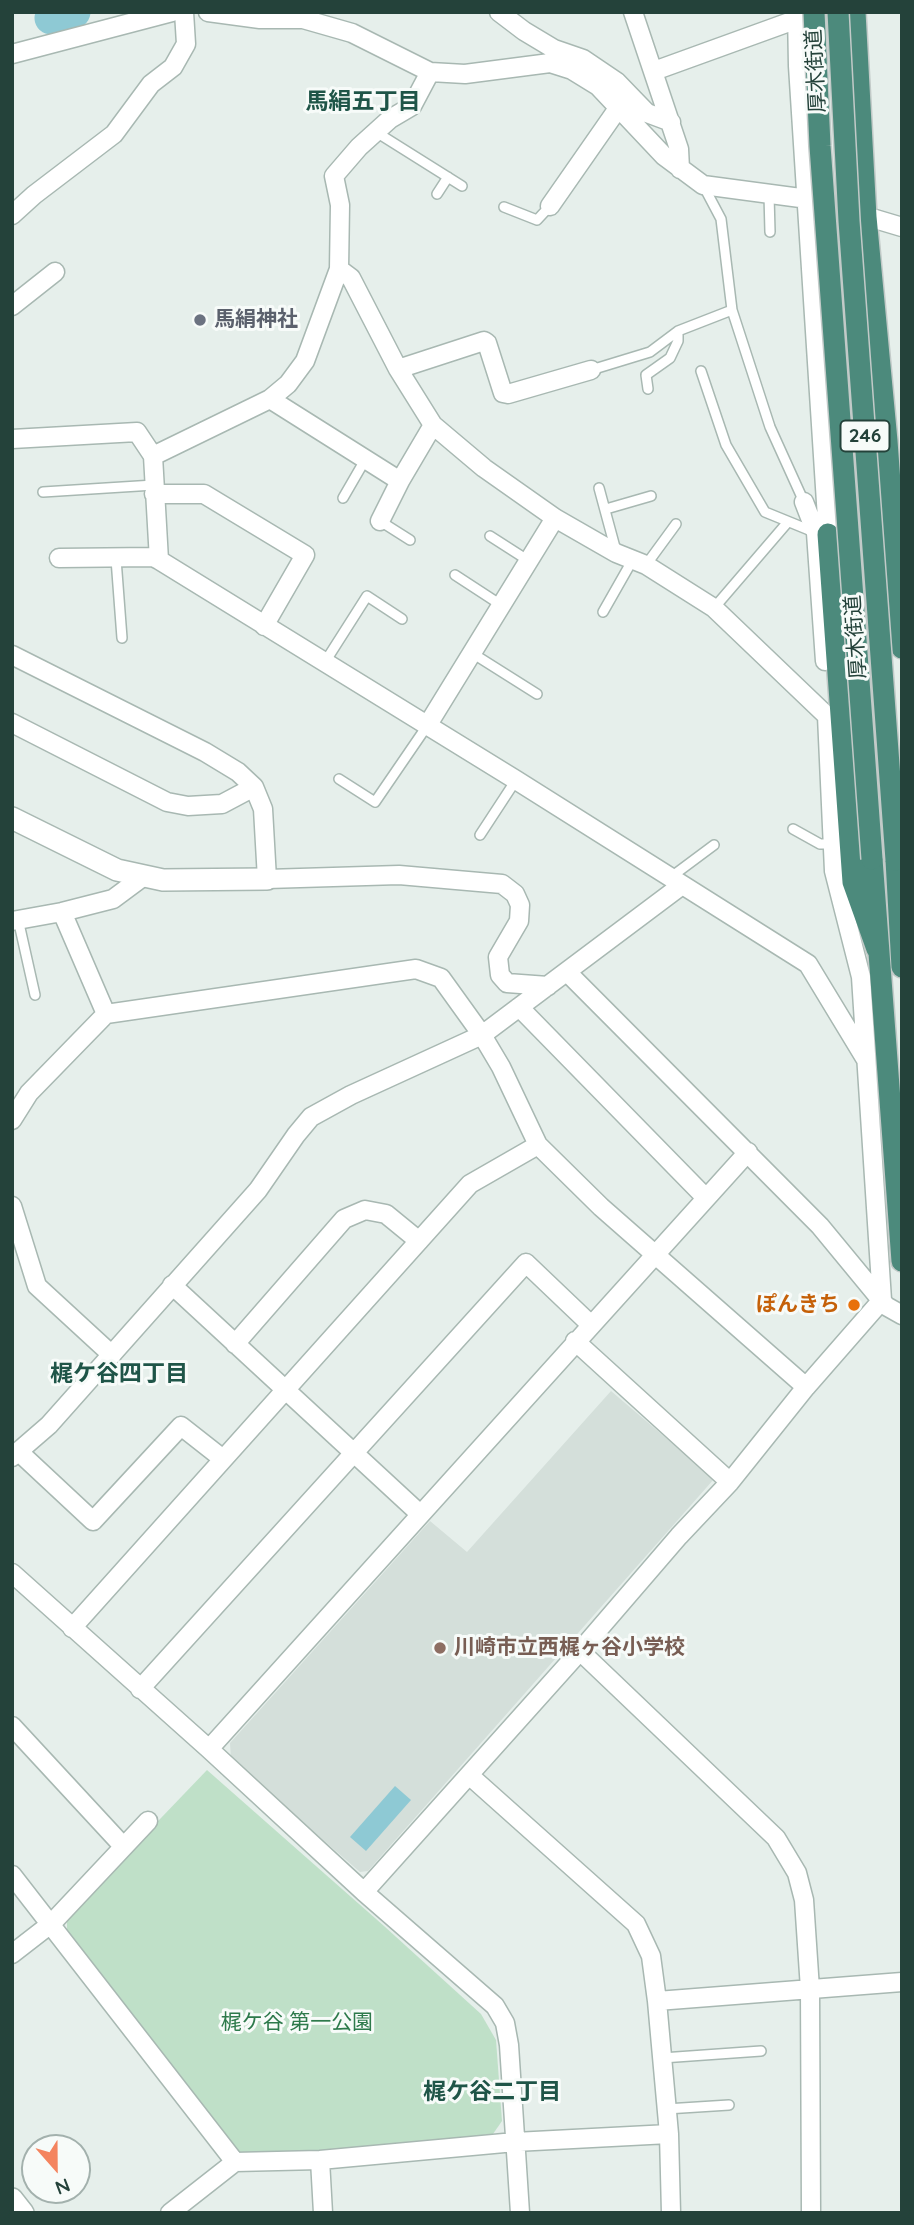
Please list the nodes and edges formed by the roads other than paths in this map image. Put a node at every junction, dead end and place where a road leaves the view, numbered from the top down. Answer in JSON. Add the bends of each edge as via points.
{"nodes":[{"id":1,"x":172,"y":12,"type":"edge"},
{"id":2,"x":184,"y":12,"type":"edge"},
{"id":3,"x":208,"y":12,"type":"edge"},
{"id":4,"x":499,"y":12,"type":"edge"},
{"id":5,"x":633,"y":12,"type":"edge"},
{"id":6,"x":838,"y":12,"type":"edge"},
{"id":7,"x":855,"y":12,"type":"edge"},
{"id":8,"x":806,"y":14,"type":"edge"},
{"id":9,"x":12,"y":54,"type":"edge"},
{"id":10,"x":654,"y":71,"type":"junction"},
{"id":11,"x":430,"y":72,"type":"junction"},
{"id":12,"x":619,"y":107,"type":"junction"},
{"id":13,"x":671,"y":122,"type":"junction"},
{"id":14,"x":376,"y":132,"type":"junction"},
{"id":15,"x":680,"y":169,"type":"junction"},
{"id":16,"x":448,"y":177,"type":"junction"},
{"id":17,"x":703,"y":185,"type":"junction"},
{"id":18,"x":462,"y":186,"type":"dead end"},
{"id":19,"x":437,"y":194,"type":"dead end"},
{"id":20,"x":769,"y":195,"type":"junction"},
{"id":21,"x":808,"y":199,"type":"junction"},
{"id":22,"x":550,"y":206,"type":"joint"},
{"id":23,"x":504,"y":207,"type":"dead end"},
{"id":24,"x":12,"y":215,"type":"edge"},
{"id":25,"x":866,"y":217,"type":"junction"},
{"id":26,"x":902,"y":227,"type":"edge"},
{"id":27,"x":770,"y":232,"type":"dead end"},
{"id":28,"x":339,"y":269,"type":"junction"},
{"id":29,"x":55,"y":272,"type":"dead end"},
{"id":30,"x":12,"y":306,"type":"edge"},
{"id":31,"x":732,"y":310,"type":"junction"},
{"id":32,"x":678,"y":331,"type":"junction"},
{"id":33,"x":398,"y":369,"type":"junction"},
{"id":34,"x":591,"y":370,"type":"joint"},
{"id":35,"x":701,"y":371,"type":"dead end"},
{"id":36,"x":648,"y":389,"type":"dead end"},
{"id":37,"x":270,"y":399,"type":"junction"},
{"id":38,"x":433,"y":425,"type":"junction"},
{"id":39,"x":894,"y":438,"type":"edge"},
{"id":40,"x":12,"y":439,"type":"edge"},
{"id":41,"x":153,"y":456,"type":"junction"},
{"id":42,"x":366,"y":460,"type":"junction"},
{"id":43,"x":400,"y":481,"type":"junction"},
{"id":44,"x":599,"y":488,"type":"dead end"},
{"id":45,"x":154,"y":489,"type":"junction"},
{"id":46,"x":43,"y":492,"type":"dead end"},
{"id":47,"x":651,"y":496,"type":"dead end"},
{"id":48,"x":343,"y":498,"type":"dead end"},
{"id":49,"x":804,"y":502,"type":"joint"},
{"id":50,"x":606,"y":509,"type":"junction"},
{"id":51,"x":555,"y":518,"type":"junction"},
{"id":52,"x":380,"y":521,"type":"joint"},
{"id":53,"x":787,"y":523,"type":"junction"},
{"id":54,"x":676,"y":524,"type":"dead end"},
{"id":55,"x":892,"y":526,"type":"junction"},
{"id":56,"x":822,"y":533,"type":"junction"},
{"id":57,"x":490,"y":536,"type":"dead end"},
{"id":58,"x":410,"y":540,"type":"dead end"},
{"id":59,"x":59,"y":558,"type":"dead end"},
{"id":60,"x":116,"y":558,"type":"junction"},
{"id":61,"x":159,"y":560,"type":"junction"},
{"id":62,"x":631,"y":560,"type":"junction"},
{"id":63,"x":529,"y":561,"type":"junction"},
{"id":64,"x":455,"y":575,"type":"dead end"},
{"id":65,"x":501,"y":605,"type":"junction"},
{"id":66,"x":714,"y":608,"type":"junction"},
{"id":67,"x":603,"y":612,"type":"dead end"},
{"id":68,"x":402,"y":619,"type":"dead end"},
{"id":69,"x":264,"y":626,"type":"junction"},
{"id":70,"x":122,"y":638,"type":"dead end"},
{"id":71,"x":902,"y":648,"type":"edge"},
{"id":72,"x":472,"y":653,"type":"junction"},
{"id":73,"x":14,"y":660,"type":"edge"},
{"id":74,"x":825,"y":661,"type":"dead end"},
{"id":75,"x":324,"y":663,"type":"junction"},
{"id":76,"x":537,"y":694,"type":"dead end"},
{"id":77,"x":12,"y":723,"type":"edge"},
{"id":78,"x":427,"y":726,"type":"junction"},
{"id":79,"x":339,"y":779,"type":"dead end"},
{"id":80,"x":516,"y":780,"type":"junction"},
{"id":81,"x":254,"y":787,"type":"junction"},
{"id":82,"x":12,"y":818,"type":"edge"},
{"id":83,"x":793,"y":829,"type":"dead end"},
{"id":84,"x":480,"y":835,"type":"dead end"},
{"id":85,"x":833,"y":844,"type":"junction"},
{"id":86,"x":714,"y":845,"type":"dead end"},
{"id":87,"x":144,"y":876,"type":"junction"},
{"id":88,"x":267,"y":879,"type":"junction"},
{"id":89,"x":676,"y":881,"type":"junction"},
{"id":90,"x":62,"y":912,"type":"junction"},
{"id":91,"x":15,"y":920,"type":"edge"},
{"id":92,"x":877,"y":949,"type":"junction"},
{"id":93,"x":901,"y":955,"type":"edge"},
{"id":94,"x":568,"y":973,"type":"junction"},
{"id":95,"x":548,"y":986,"type":"junction"},
{"id":96,"x":35,"y":995,"type":"dead end"},
{"id":97,"x":519,"y":1007,"type":"junction"},
{"id":98,"x":106,"y":1014,"type":"junction"},
{"id":99,"x":482,"y":1035,"type":"junction"},
{"id":100,"x":867,"y":1061,"type":"junction"},
{"id":101,"x":12,"y":1120,"type":"edge"},
{"id":102,"x":538,"y":1145,"type":"junction"},
{"id":103,"x":748,"y":1152,"type":"junction"},
{"id":104,"x":706,"y":1198,"type":"junction"},
{"id":105,"x":12,"y":1206,"type":"edge"},
{"id":106,"x":419,"y":1241,"type":"junction"},
{"id":107,"x":656,"y":1252,"type":"junction"},
{"id":108,"x":902,"y":1261,"type":"edge"},
{"id":109,"x":172,"y":1285,"type":"junction"},
{"id":110,"x":884,"y":1303,"type":"junction"},
{"id":111,"x":902,"y":1315,"type":"edge"},
{"id":112,"x":590,"y":1324,"type":"junction"},
{"id":113,"x":575,"y":1341,"type":"junction"},
{"id":114,"x":235,"y":1343,"type":"junction"},
{"id":115,"x":112,"y":1355,"type":"junction"},
{"id":116,"x":806,"y":1387,"type":"junction"},
{"id":117,"x":286,"y":1390,"type":"junction"},
{"id":118,"x":353,"y":1453,"type":"junction"},
{"id":119,"x":15,"y":1455,"type":"edge"},
{"id":120,"x":222,"y":1458,"type":"junction"},
{"id":121,"x":730,"y":1482,"type":"junction"},
{"id":122,"x":420,"y":1514,"type":"junction"},
{"id":123,"x":12,"y":1573,"type":"edge"},
{"id":124,"x":72,"y":1628,"type":"junction"},
{"id":125,"x":580,"y":1651,"type":"junction"},
{"id":126,"x":141,"y":1689,"type":"junction"},
{"id":127,"x":12,"y":1727,"type":"edge"},
{"id":128,"x":209,"y":1749,"type":"junction"},
{"id":129,"x":469,"y":1775,"type":"junction"},
{"id":130,"x":148,"y":1821,"type":"dead end"},
{"id":131,"x":124,"y":1846,"type":"junction"},
{"id":132,"x":12,"y":1875,"type":"edge"},
{"id":133,"x":365,"y":1892,"type":"junction"},
{"id":134,"x":51,"y":1923,"type":"junction"},
{"id":135,"x":12,"y":1954,"type":"edge"},
{"id":136,"x":902,"y":1982,"type":"edge"},
{"id":137,"x":810,"y":1989,"type":"junction"},
{"id":138,"x":657,"y":2001,"type":"junction"},
{"id":139,"x":761,"y":2051,"type":"dead end"},
{"id":140,"x":662,"y":2058,"type":"junction"},
{"id":141,"x":729,"y":2105,"type":"dead end"},
{"id":142,"x":667,"y":2109,"type":"junction"},
{"id":143,"x":669,"y":2134,"type":"junction"},
{"id":144,"x":515,"y":2142,"type":"junction"},
{"id":145,"x":320,"y":2160,"type":"junction"},
{"id":146,"x":234,"y":2162,"type":"junction"},
{"id":147,"x":12,"y":2199,"type":"edge"},
{"id":148,"x":23,"y":2213,"type":"edge"},
{"id":149,"x":170,"y":2213,"type":"edge"},
{"id":150,"x":323,"y":2213,"type":"edge"},
{"id":151,"x":520,"y":2213,"type":"edge"},
{"id":152,"x":671,"y":2213,"type":"edge"},
{"id":153,"x":811,"y":2213,"type":"edge"}],
"edges":[{"from":1,"to":9,"type":"street"},
{"from":2,"to":24,"type":"street","via":[[186,44],[173,67],[151,84],[114,134]]},
{"from":3,"to":11,"type":"street","via":[[303,19],[352,33]]},
{"from":4,"to":13,"type":"street","via":[[554,49],[583,59],[617,82],[648,113]]},
{"from":5,"to":10,"type":"street"},
{"from":6,"to":93,"type":"highway","name":"厚木街道","number":"246","bridge":true},
{"from":7,"to":25,"type":"highway"},
{"from":8,"to":10,"type":"street"},
{"from":8,"to":21,"type":"street"},
{"from":8,"to":92,"type":"highway","name":"厚木街道","number":"246","bridge":true,"via":[[821,160]]},
{"from":10,"to":13,"type":"street"},
{"from":11,"to":12,"type":"street","via":[[465,74],[550,63],[598,86]]},
{"from":11,"to":14,"type":"street","via":[[412,106]]},
{"from":12,"to":15,"type":"street"},
{"from":12,"to":22,"type":"street"},
{"from":13,"to":15,"type":"street"},
{"from":14,"to":16,"type":"lane"},
{"from":14,"to":28,"type":"street","via":[[334,176],[340,205]]},
{"from":15,"to":17,"type":"street"},
{"from":16,"to":18,"type":"lane"},
{"from":16,"to":19,"type":"lane"},
{"from":17,"to":20,"type":"street"},
{"from":17,"to":31,"type":"lane","via":[[721,219]]},
{"from":20,"to":21,"type":"street"},
{"from":20,"to":27,"type":"lane"},
{"from":21,"to":25,"type":"street"},
{"from":21,"to":56,"type":"street"},
{"from":22,"to":23,"type":"lane","via":[[537,220]]},
{"from":25,"to":26,"type":"street"},
{"from":25,"to":39,"type":"highway"},
{"from":28,"to":33,"type":"street","via":[[351,278]]},
{"from":28,"to":37,"type":"street","via":[[305,361]]},
{"from":29,"to":30,"type":"street"},
{"from":31,"to":32,"type":"lane"},
{"from":31,"to":49,"type":"lane","via":[[770,426]]},
{"from":32,"to":34,"type":"lane","via":[[650,352]]},
{"from":32,"to":36,"type":"lane","via":[[670,358],[646,375]]},
{"from":33,"to":34,"type":"street","via":[[484,341],[503,393]]},
{"from":33,"to":38,"type":"street"},
{"from":35,"to":53,"type":"lane","via":[[726,445],[765,512]]},
{"from":37,"to":41,"type":"street"},
{"from":37,"to":42,"type":"street"},
{"from":38,"to":43,"type":"street"},
{"from":38,"to":51,"type":"street"},
{"from":39,"to":55,"type":"highway"},
{"from":40,"to":41,"type":"street","via":[[137,432]]},
{"from":41,"to":45,"type":"street"},
{"from":42,"to":43,"type":"street"},
{"from":42,"to":48,"type":"lane"},
{"from":43,"to":52,"type":"street"},
{"from":44,"to":50,"type":"lane"},
{"from":45,"to":46,"type":"lane"},
{"from":45,"to":61,"type":"street"},
{"from":45,"to":69,"type":"street","via":[[204,494],[305,555]]},
{"from":47,"to":50,"type":"lane"},
{"from":49,"to":56,"type":"street"},
{"from":50,"to":62,"type":"lane"},
{"from":51,"to":62,"type":"street"},
{"from":51,"to":63,"type":"street"},
{"from":52,"to":58,"type":"lane"},
{"from":53,"to":56,"type":"lane"},
{"from":53,"to":66,"type":"lane"},
{"from":54,"to":62,"type":"lane"},
{"from":55,"to":56,"type":"street"},
{"from":55,"to":71,"type":"highway"},
{"from":56,"to":74,"type":"street"},
{"from":56,"to":92,"type":"highway","via":[[853,882]]},
{"from":57,"to":63,"type":"lane"},
{"from":59,"to":60,"type":"street"},
{"from":60,"to":61,"type":"street"},
{"from":60,"to":70,"type":"lane"},
{"from":61,"to":69,"type":"street"},
{"from":62,"to":66,"type":"street"},
{"from":62,"to":67,"type":"lane"},
{"from":63,"to":65,"type":"street"},
{"from":64,"to":65,"type":"lane"},
{"from":65,"to":72,"type":"street"},
{"from":66,"to":85,"type":"street","via":[[827,716]]},
{"from":68,"to":75,"type":"lane","via":[[367,596]]},
{"from":69,"to":75,"type":"street"},
{"from":72,"to":76,"type":"lane"},
{"from":72,"to":78,"type":"street"},
{"from":73,"to":81,"type":"street","via":[[205,752]]},
{"from":75,"to":78,"type":"street"},
{"from":77,"to":81,"type":"street","via":[[167,803],[222,804]]},
{"from":78,"to":79,"type":"lane","via":[[375,802]]},
{"from":78,"to":80,"type":"street"},
{"from":80,"to":84,"type":"lane"},
{"from":80,"to":89,"type":"street"},
{"from":81,"to":88,"type":"street","via":[[263,809]]},
{"from":82,"to":87,"type":"street","via":[[117,870]]},
{"from":83,"to":85,"type":"lane","via":[[820,844]]},
{"from":85,"to":100,"type":"street","via":[[834,871],[861,977]]},
{"from":86,"to":89,"type":"lane"},
{"from":87,"to":88,"type":"street","via":[[202,881]]},
{"from":87,"to":90,"type":"street","via":[[113,899]]},
{"from":88,"to":95,"type":"street","via":[[399,875],[502,884],[520,905],[519,921],[498,957],[500,975],[507,983]]},
{"from":89,"to":94,"type":"street"},
{"from":89,"to":100,"type":"street","via":[[808,964]]},
{"from":90,"to":91,"type":"street"},
{"from":90,"to":98,"type":"street"},
{"from":91,"to":96,"type":"lane"},
{"from":92,"to":108,"type":"highway","name":"厚木街道","number":"246"},
{"from":94,"to":95,"type":"street"},
{"from":94,"to":103,"type":"street"},
{"from":95,"to":97,"type":"street"},
{"from":97,"to":99,"type":"street"},
{"from":97,"to":104,"type":"street"},
{"from":98,"to":99,"type":"street","via":[[416,969],[441,978]]},
{"from":98,"to":101,"type":"street","via":[[29,1093]]},
{"from":99,"to":102,"type":"street"},
{"from":99,"to":109,"type":"street","via":[[311,1117],[258,1190]]},
{"from":100,"to":110,"type":"street"},
{"from":102,"to":106,"type":"street","via":[[470,1184]]},
{"from":102,"to":107,"type":"street","via":[[601,1207]]},
{"from":103,"to":104,"type":"street"},
{"from":103,"to":110,"type":"street","via":[[820,1226]]},
{"from":104,"to":107,"type":"street"},
{"from":105,"to":115,"type":"street","via":[[37,1286]]},
{"from":106,"to":114,"type":"street","via":[[386,1214],[365,1210],[344,1219]]},
{"from":106,"to":117,"type":"street"},
{"from":107,"to":112,"type":"street"},
{"from":107,"to":116,"type":"street"},
{"from":109,"to":114,"type":"street"},
{"from":109,"to":115,"type":"street"},
{"from":110,"to":111,"type":"street"},
{"from":110,"to":116,"type":"street"},
{"from":112,"to":113,"type":"street"},
{"from":112,"to":118,"type":"street","via":[[526,1263]]},
{"from":113,"to":121,"type":"street"},
{"from":113,"to":122,"type":"street"},
{"from":114,"to":117,"type":"street"},
{"from":115,"to":119,"type":"street","via":[[43,1432]]},
{"from":116,"to":121,"type":"street"},
{"from":117,"to":118,"type":"street"},
{"from":117,"to":120,"type":"street"},
{"from":118,"to":122,"type":"street"},
{"from":118,"to":126,"type":"street"},
{"from":119,"to":120,"type":"street","via":[[93,1521],[181,1426]]},
{"from":120,"to":124,"type":"street"},
{"from":121,"to":125,"type":"street"},
{"from":122,"to":128,"type":"street"},
{"from":123,"to":124,"type":"street"},
{"from":124,"to":126,"type":"street"},
{"from":125,"to":129,"type":"street"},
{"from":125,"to":137,"type":"street","via":[[776,1838],[797,1873],[804,1899]]},
{"from":126,"to":128,"type":"street"},
{"from":127,"to":131,"type":"street"},
{"from":128,"to":133,"type":"street"},
{"from":129,"to":133,"type":"street"},
{"from":129,"to":138,"type":"street","via":[[636,1924],[651,1956]]},
{"from":130,"to":131,"type":"street"},
{"from":131,"to":134,"type":"street"},
{"from":132,"to":134,"type":"street"},
{"from":133,"to":144,"type":"street","via":[[495,2006],[506,2024]]},
{"from":134,"to":135,"type":"street"},
{"from":134,"to":146,"type":"street"},
{"from":136,"to":137,"type":"street"},
{"from":137,"to":138,"type":"street"},
{"from":137,"to":153,"type":"street"},
{"from":138,"to":140,"type":"street"},
{"from":139,"to":140,"type":"lane"},
{"from":140,"to":142,"type":"street"},
{"from":141,"to":142,"type":"lane"},
{"from":142,"to":143,"type":"street"},
{"from":143,"to":144,"type":"street"},
{"from":143,"to":152,"type":"street"},
{"from":144,"to":145,"type":"street"},
{"from":144,"to":151,"type":"street"},
{"from":145,"to":146,"type":"street"},
{"from":145,"to":150,"type":"street"},
{"from":146,"to":149,"type":"street"},
{"from":147,"to":148,"type":"street"}]}
